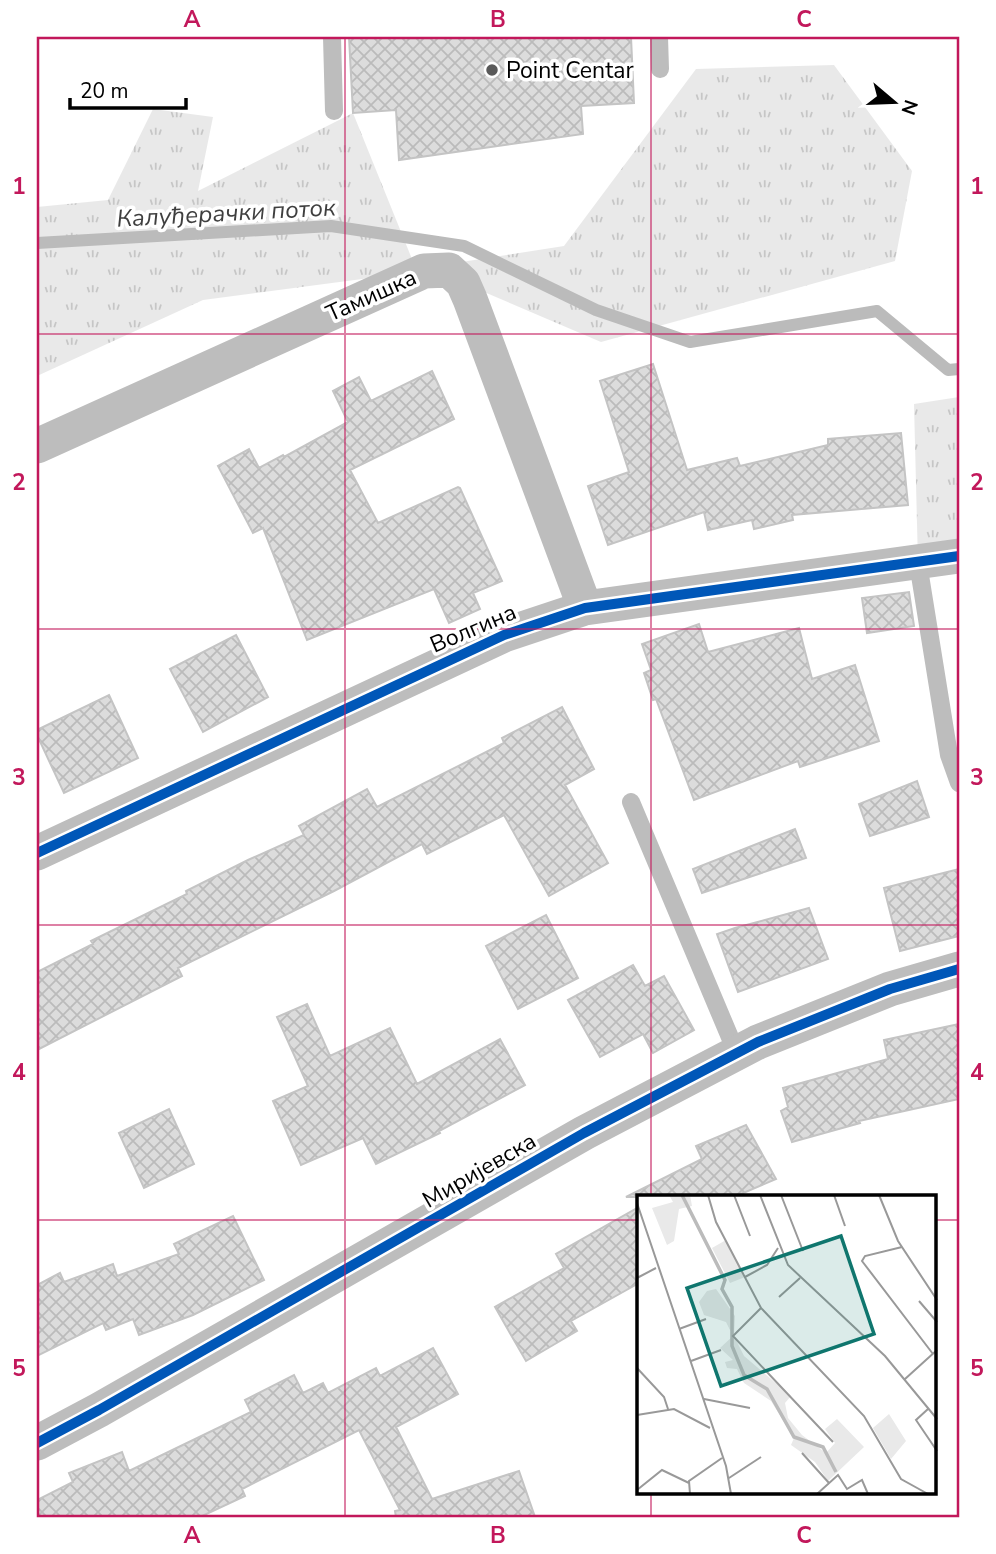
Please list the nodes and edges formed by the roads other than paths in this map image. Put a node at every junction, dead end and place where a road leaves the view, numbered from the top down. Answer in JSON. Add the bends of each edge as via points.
{"nodes":[{"id":1,"x":331,"y":37,"type":"edge"},
{"id":2,"x":659,"y":37,"type":"edge"},
{"id":3,"x":660,"y":69,"type":"dead end"},
{"id":4,"x":334,"y":111,"type":"dead end"},
{"id":5,"x":37,"y":446,"type":"edge"},
{"id":6,"x":959,"y":556,"type":"edge"},
{"id":7,"x":918,"y":563,"type":"junction"},
{"id":8,"x":585,"y":608,"type":"junction"},
{"id":9,"x":959,"y":783,"type":"edge"},
{"id":10,"x":631,"y":802,"type":"dead end"},
{"id":11,"x":37,"y":853,"type":"edge"},
{"id":12,"x":959,"y":969,"type":"edge"},
{"id":13,"x":737,"y":1054,"type":"junction"},
{"id":14,"x":37,"y":1443,"type":"edge"}],
"edges":[{"from":1,"to":4,"type":"lane"},
{"from":2,"to":3,"type":"lane"},
{"from":5,"to":8,"type":"street","name":"Тамишка","via":[[424,271],[450,270],[470,299]]},
{"from":6,"to":7,"type":"street","name":"Волгина"},
{"from":7,"to":8,"type":"street","name":"Волгина"},
{"from":7,"to":9,"type":"lane","via":[[949,755]]},
{"from":8,"to":11,"type":"street","name":"Волгина","via":[[504,635]]},
{"from":10,"to":13,"type":"lane"},
{"from":12,"to":13,"type":"street","name":"Миријевска","via":[[890,989]]},
{"from":13,"to":14,"type":"street","name":"Миријевска","via":[[584,1133]]}]}
